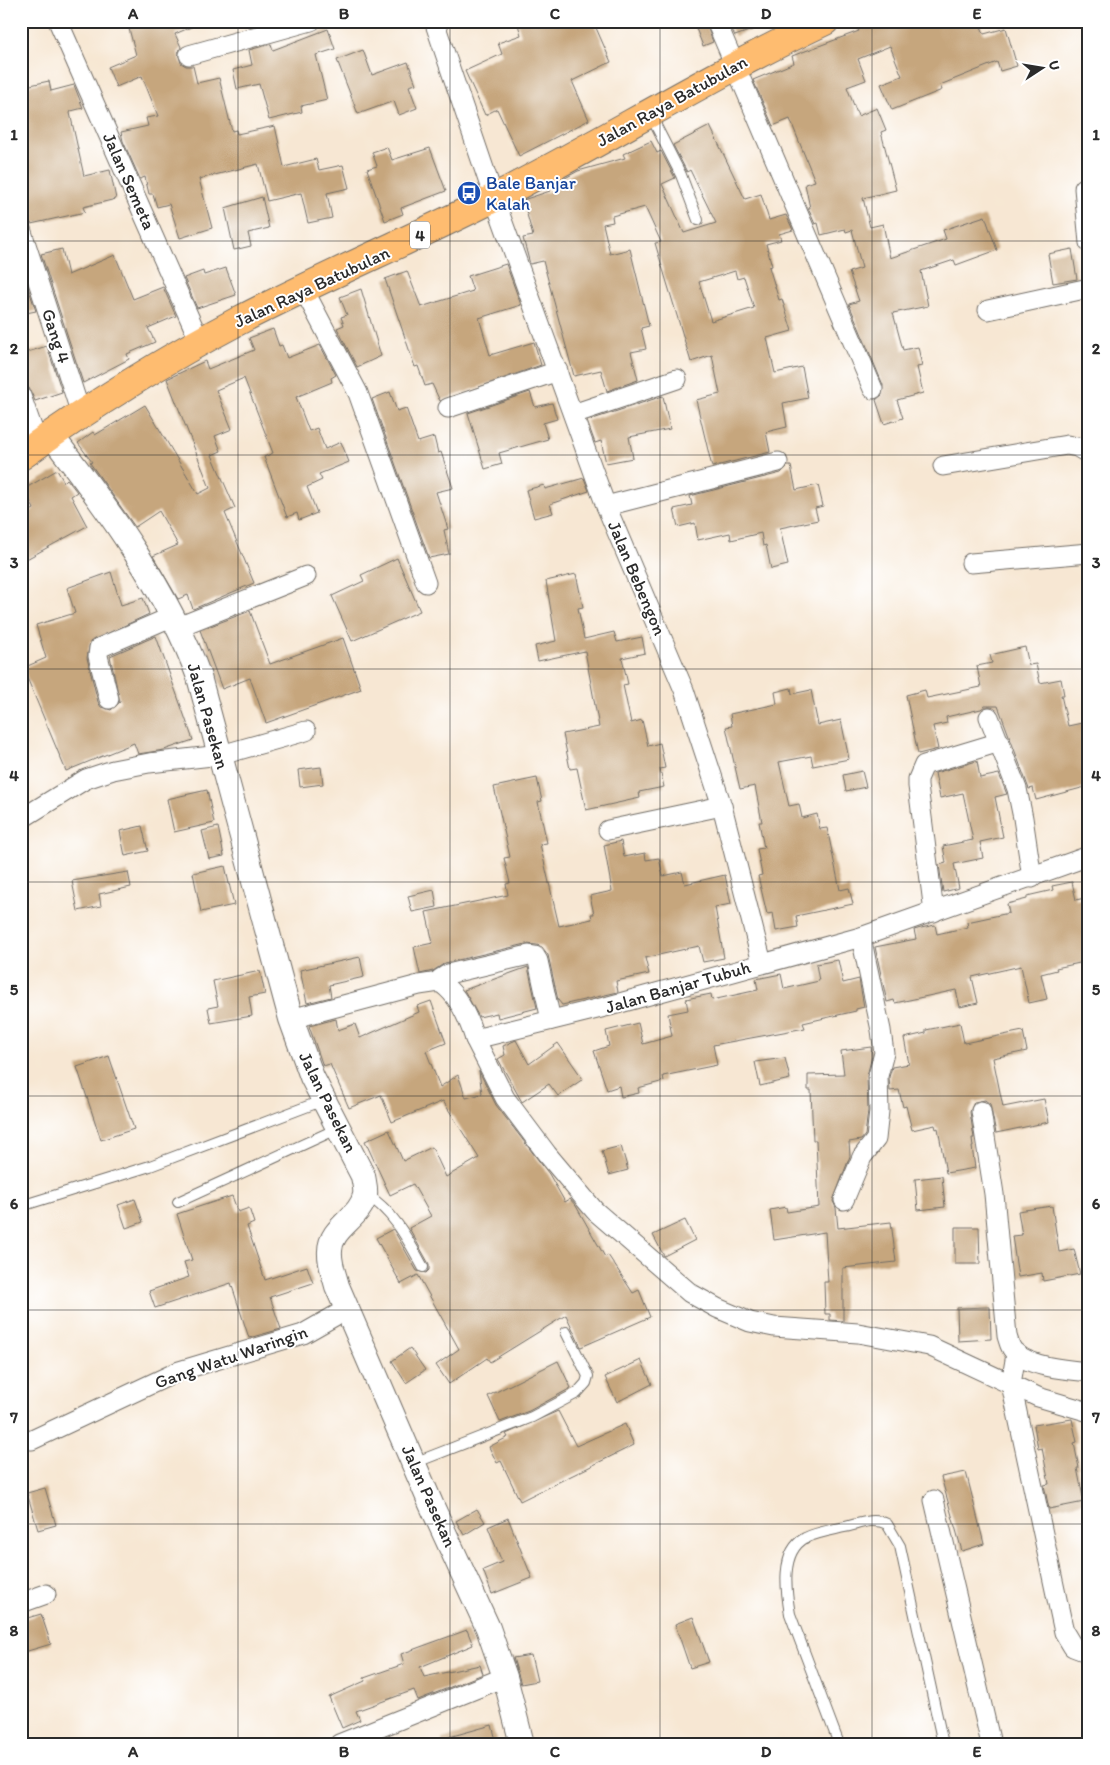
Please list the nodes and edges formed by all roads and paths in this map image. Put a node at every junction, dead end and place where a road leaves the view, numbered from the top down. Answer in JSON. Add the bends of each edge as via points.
{"nodes":[{"id":1,"x":58,"y":21,"type":"edge"},
{"id":2,"x":311,"y":21,"type":"edge"},
{"id":3,"x":434,"y":21,"type":"edge"},
{"id":4,"x":716,"y":21,"type":"edge"},
{"id":5,"x":825,"y":21,"type":"edge"},
{"id":6,"x":189,"y":55,"type":"dead end"},
{"id":7,"x":734,"y":66,"type":"junction"},
{"id":8,"x":650,"y":114,"type":"junction"},
{"id":9,"x":1084,"y":188,"type":"dead end"},
{"id":10,"x":494,"y":198,"type":"junction"},
{"id":11,"x":698,"y":220,"type":"dead end"},
{"id":12,"x":21,"y":229,"type":"edge"},
{"id":13,"x":1089,"y":243,"type":"edge"},
{"id":14,"x":1089,"y":288,"type":"edge"},
{"id":15,"x":304,"y":290,"type":"junction"},
{"id":16,"x":988,"y":310,"type":"dead end"},
{"id":17,"x":200,"y":342,"type":"junction"},
{"id":18,"x":558,"y":371,"type":"junction"},
{"id":19,"x":677,"y":379,"type":"dead end"},
{"id":20,"x":872,"y":389,"type":"dead end"},
{"id":21,"x":21,"y":396,"type":"edge"},
{"id":22,"x":448,"y":408,"type":"dead end"},
{"id":23,"x":81,"y":414,"type":"junction"},
{"id":24,"x":573,"y":414,"type":"junction"},
{"id":25,"x":37,"y":445,"type":"edge"},
{"id":26,"x":1089,"y":454,"type":"edge"},
{"id":27,"x":778,"y":462,"type":"dead end"},
{"id":28,"x":944,"y":466,"type":"dead end"},
{"id":29,"x":606,"y":506,"type":"junction"},
{"id":30,"x":1089,"y":553,"type":"edge"},
{"id":31,"x":971,"y":563,"type":"dead end"},
{"id":32,"x":306,"y":576,"type":"dead end"},
{"id":33,"x":426,"y":583,"type":"dead end"},
{"id":34,"x":174,"y":622,"type":"junction"},
{"id":35,"x":109,"y":699,"type":"dead end"},
{"id":36,"x":989,"y":717,"type":"dead end"},
{"id":37,"x":306,"y":731,"type":"dead end"},
{"id":38,"x":1000,"y":742,"type":"junction"},
{"id":39,"x":219,"y":748,"type":"junction"},
{"id":40,"x":722,"y":806,"type":"junction"},
{"id":41,"x":21,"y":819,"type":"edge"},
{"id":42,"x":608,"y":830,"type":"dead end"},
{"id":43,"x":1089,"y":856,"type":"edge"},
{"id":44,"x":1032,"y":878,"type":"junction"},
{"id":45,"x":934,"y":912,"type":"junction"},
{"id":46,"x":861,"y":937,"type":"junction"},
{"id":47,"x":762,"y":963,"type":"junction"},
{"id":48,"x":439,"y":982,"type":"junction"},
{"id":49,"x":291,"y":1019,"type":"junction"},
{"id":50,"x":551,"y":1020,"type":"junction"},
{"id":51,"x":475,"y":1039,"type":"junction"},
{"id":52,"x":324,"y":1100,"type":"junction"},
{"id":53,"x":981,"y":1112,"type":"dead end"},
{"id":54,"x":339,"y":1128,"type":"junction"},
{"id":55,"x":366,"y":1194,"type":"junction"},
{"id":56,"x":844,"y":1200,"type":"dead end"},
{"id":57,"x":178,"y":1202,"type":"dead end"},
{"id":58,"x":21,"y":1206,"type":"edge"},
{"id":59,"x":423,"y":1267,"type":"dead end"},
{"id":60,"x":347,"y":1309,"type":"junction"},
{"id":61,"x":566,"y":1332,"type":"dead end"},
{"id":62,"x":1016,"y":1354,"type":"junction"},
{"id":63,"x":1089,"y":1372,"type":"edge"},
{"id":64,"x":1011,"y":1384,"type":"junction"},
{"id":65,"x":1089,"y":1412,"type":"edge"},
{"id":66,"x":32,"y":1440,"type":"dead end"},
{"id":67,"x":414,"y":1463,"type":"junction"},
{"id":68,"x":934,"y":1500,"type":"dead end"},
{"id":69,"x":46,"y":1594,"type":"dead end"},
{"id":70,"x":21,"y":1603,"type":"edge"},
{"id":71,"x":1089,"y":1653,"type":"edge"},
{"id":72,"x":505,"y":1677,"type":"junction"},
{"id":73,"x":339,"y":1744,"type":"edge"},
{"id":74,"x":522,"y":1744,"type":"edge"},
{"id":75,"x":839,"y":1744,"type":"edge"},
{"id":76,"x":943,"y":1744,"type":"edge"},
{"id":77,"x":991,"y":1744,"type":"edge"}],
"edges":[{"from":1,"to":17,"type":"street","name":"Jalan Semeta"},
{"from":2,"to":6,"type":"street"},
{"from":3,"to":10,"type":"street","name":"Jalan Bebengon"},
{"from":4,"to":7,"type":"street"},
{"from":5,"to":7,"type":"highway","name":"Jalan Raya Batubulan","number":"4"},
{"from":7,"to":8,"type":"highway","name":"Jalan Raya Batubulan","number":"4"},
{"from":7,"to":20,"type":"street"},
{"from":8,"to":10,"type":"highway","name":"Jalan Raya Batubulan","number":"4"},
{"from":8,"to":11,"type":"lane","via":[[681,175]]},
{"from":9,"to":13,"type":"street"},
{"from":10,"to":15,"type":"highway","name":"Jalan Raya Batubulan","number":"4"},
{"from":10,"to":18,"type":"street","name":"Jalan Bebengon"},
{"from":12,"to":23,"type":"street","name":"Gang 4"},
{"from":14,"to":16,"type":"street"},
{"from":15,"to":17,"type":"highway","name":"Jalan Raya Batubulan","number":"4"},
{"from":15,"to":33,"type":"street","via":[[358,393]]},
{"from":17,"to":23,"type":"highway","name":"Jalan Raya Batubulan","number":"4"},
{"from":18,"to":22,"type":"street"},
{"from":18,"to":24,"type":"street","name":"Jalan Bebengon"},
{"from":19,"to":24,"type":"street"},
{"from":21,"to":25,"type":"street"},
{"from":23,"to":25,"type":"highway","name":"Jalan Raya Batubulan","number":"4"},
{"from":24,"to":29,"type":"street","name":"Jalan Bebengon"},
{"from":25,"to":34,"type":"street","name":"Jalan Pasekan","via":[[96,494]]},
{"from":26,"to":28,"type":"street","via":[[1077,446],[1067,445]]},
{"from":27,"to":29,"type":"street"},
{"from":29,"to":40,"type":"street","name":"Jalan Bebengon","via":[[684,690]]},
{"from":30,"to":31,"type":"street"},
{"from":32,"to":34,"type":"street"},
{"from":34,"to":35,"type":"street","via":[[99,648],[98,656]]},
{"from":34,"to":39,"type":"street","name":"Jalan Pasekan","via":[[199,677]]},
{"from":36,"to":38,"type":"street"},
{"from":37,"to":39,"type":"street"},
{"from":38,"to":44,"type":"street","via":[[1021,808]]},
{"from":38,"to":45,"type":"street","via":[[924,765],[920,773],[918,786]]},
{"from":39,"to":41,"type":"street","via":[[113,770],[86,780]]},
{"from":39,"to":49,"type":"street","name":"Jalan Pasekan"},
{"from":40,"to":42,"type":"street"},
{"from":40,"to":47,"type":"street","name":"Jalan Bebengon"},
{"from":43,"to":44,"type":"street","name":"Jalan Banjar Tubuh"},
{"from":44,"to":45,"type":"street","name":"Jalan Banjar Tubuh"},
{"from":45,"to":46,"type":"street","name":"Jalan Banjar Tubuh"},
{"from":46,"to":47,"type":"street","name":"Jalan Banjar Tubuh"},
{"from":46,"to":56,"type":"street","via":[[884,1053],[878,1076],[876,1139],[862,1157]]},
{"from":47,"to":50,"type":"street","name":"Jalan Banjar Tubuh"},
{"from":48,"to":49,"type":"street"},
{"from":48,"to":50,"type":"street","via":[[448,974],[535,956]]},
{"from":48,"to":51,"type":"street","via":[[459,1004]]},
{"from":49,"to":52,"type":"street","name":"Jalan Pasekan","via":[[305,1060]]},
{"from":50,"to":51,"type":"street","name":"Jalan Banjar Tubuh"},
{"from":51,"to":64,"type":"street","via":[[505,1098],[595,1211],[690,1293],[750,1322],[774,1327],[858,1333],[929,1346]]},
{"from":52,"to":54,"type":"street","name":"Jalan Pasekan"},
{"from":52,"to":58,"type":"lane","via":[[150,1166]]},
{"from":53,"to":62,"type":"street","via":[[994,1194],[1007,1336]]},
{"from":54,"to":55,"type":"street","name":"Jalan Pasekan","via":[[363,1176]]},
{"from":54,"to":57,"type":"lane"},
{"from":55,"to":59,"type":"lane","via":[[380,1203],[401,1226]]},
{"from":55,"to":60,"type":"street","name":"Jalan Pasekan","via":[[359,1209],[337,1233],[330,1249],[332,1266]]},
{"from":60,"to":66,"type":"street","name":"Gang Watu Waringin","via":[[293,1338],[179,1371]]},
{"from":60,"to":67,"type":"street","name":"Jalan Pasekan"},
{"from":61,"to":67,"type":"lane","via":[[588,1376],[577,1393],[532,1417]]},
{"from":62,"to":63,"type":"street","via":[[1030,1362]]},
{"from":62,"to":64,"type":"street"},
{"from":64,"to":65,"type":"street","via":[[1038,1397]]},
{"from":64,"to":71,"type":"street","via":[[1064,1632],[1074,1647]]},
{"from":67,"to":72,"type":"street","name":"Jalan Pasekan","via":[[488,1628]]},
{"from":68,"to":77,"type":"street"},
{"from":69,"to":70,"type":"street"},
{"from":72,"to":73,"type":"street"},
{"from":72,"to":74,"type":"street","name":"Jalan Pasekan"},
{"from":75,"to":76,"type":"lane","via":[[790,1614],[788,1568],[792,1550],[803,1539],[874,1520],[886,1524],[900,1546]]}]}
